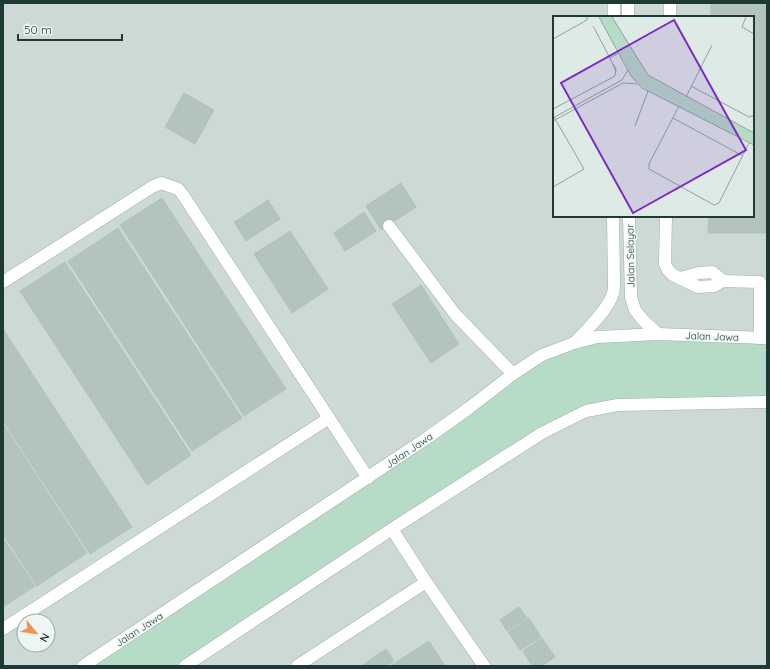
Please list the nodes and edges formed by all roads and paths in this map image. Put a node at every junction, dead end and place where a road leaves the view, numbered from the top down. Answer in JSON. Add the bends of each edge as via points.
{"nodes":[{"id":1,"x":614,"y":3,"type":"edge"},
{"id":2,"x":628,"y":3,"type":"edge"},
{"id":3,"x":670,"y":3,"type":"edge"},
{"id":4,"x":614,"y":16,"type":"edge"},
{"id":5,"x":628,"y":16,"type":"edge"},
{"id":6,"x":670,"y":16,"type":"edge"},
{"id":7,"x":666,"y":217,"type":"edge"},
{"id":8,"x":613,"y":220,"type":"edge"},
{"id":9,"x":629,"y":220,"type":"edge"},
{"id":10,"x":389,"y":226,"type":"dead end"},
{"id":11,"x":3,"y":282,"type":"edge"},
{"id":12,"x":764,"y":283,"type":"edge"},
{"id":13,"x":658,"y":334,"type":"junction"},
{"id":14,"x":763,"y":338,"type":"edge"},
{"id":15,"x":574,"y":343,"type":"junction"},
{"id":16,"x":513,"y":374,"type":"junction"},
{"id":17,"x":767,"y":402,"type":"edge"},
{"id":18,"x":329,"y":418,"type":"junction"},
{"id":19,"x":368,"y":478,"type":"junction"},
{"id":20,"x":392,"y":529,"type":"junction"},
{"id":21,"x":426,"y":582,"type":"junction"},
{"id":22,"x":3,"y":628,"type":"edge"},
{"id":23,"x":83,"y":666,"type":"edge"},
{"id":24,"x":185,"y":666,"type":"edge"},
{"id":25,"x":297,"y":666,"type":"edge"},
{"id":26,"x":484,"y":666,"type":"edge"}],
"edges":[{"from":1,"to":4,"type":"street"},
{"from":2,"to":5,"type":"street"},
{"from":3,"to":6,"type":"street"},
{"from":7,"to":12,"type":"street","via":[[666,264],[673,275],[680,278],[712,272],[723,281]]},
{"from":8,"to":9,"type":"street"},
{"from":8,"to":15,"type":"street","name":"Jalan Selayar","via":[[613,293],[602,312]]},
{"from":9,"to":13,"type":"street","name":"Jalan Selayar","via":[[631,297],[643,320]]},
{"from":10,"to":16,"type":"street","via":[[455,314]]},
{"from":11,"to":18,"type":"street","via":[[152,187],[160,183],[178,189]]},
{"from":12,"to":14,"type":"street"},
{"from":13,"to":14,"type":"street","name":"Jalan Jawa"},
{"from":13,"to":15,"type":"street","name":"Jalan Jawa","via":[[597,337]]},
{"from":15,"to":16,"type":"street","name":"Jalan Jawa","via":[[542,354]]},
{"from":16,"to":19,"type":"street","name":"Jalan Jawa"},
{"from":17,"to":20,"type":"street","via":[[618,405],[586,411],[542,433]]},
{"from":18,"to":19,"type":"street"},
{"from":18,"to":22,"type":"street"},
{"from":19,"to":23,"type":"street","name":"Jalan Jawa"},
{"from":20,"to":21,"type":"street"},
{"from":20,"to":24,"type":"street"},
{"from":21,"to":25,"type":"street"},
{"from":21,"to":26,"type":"street"}]}
